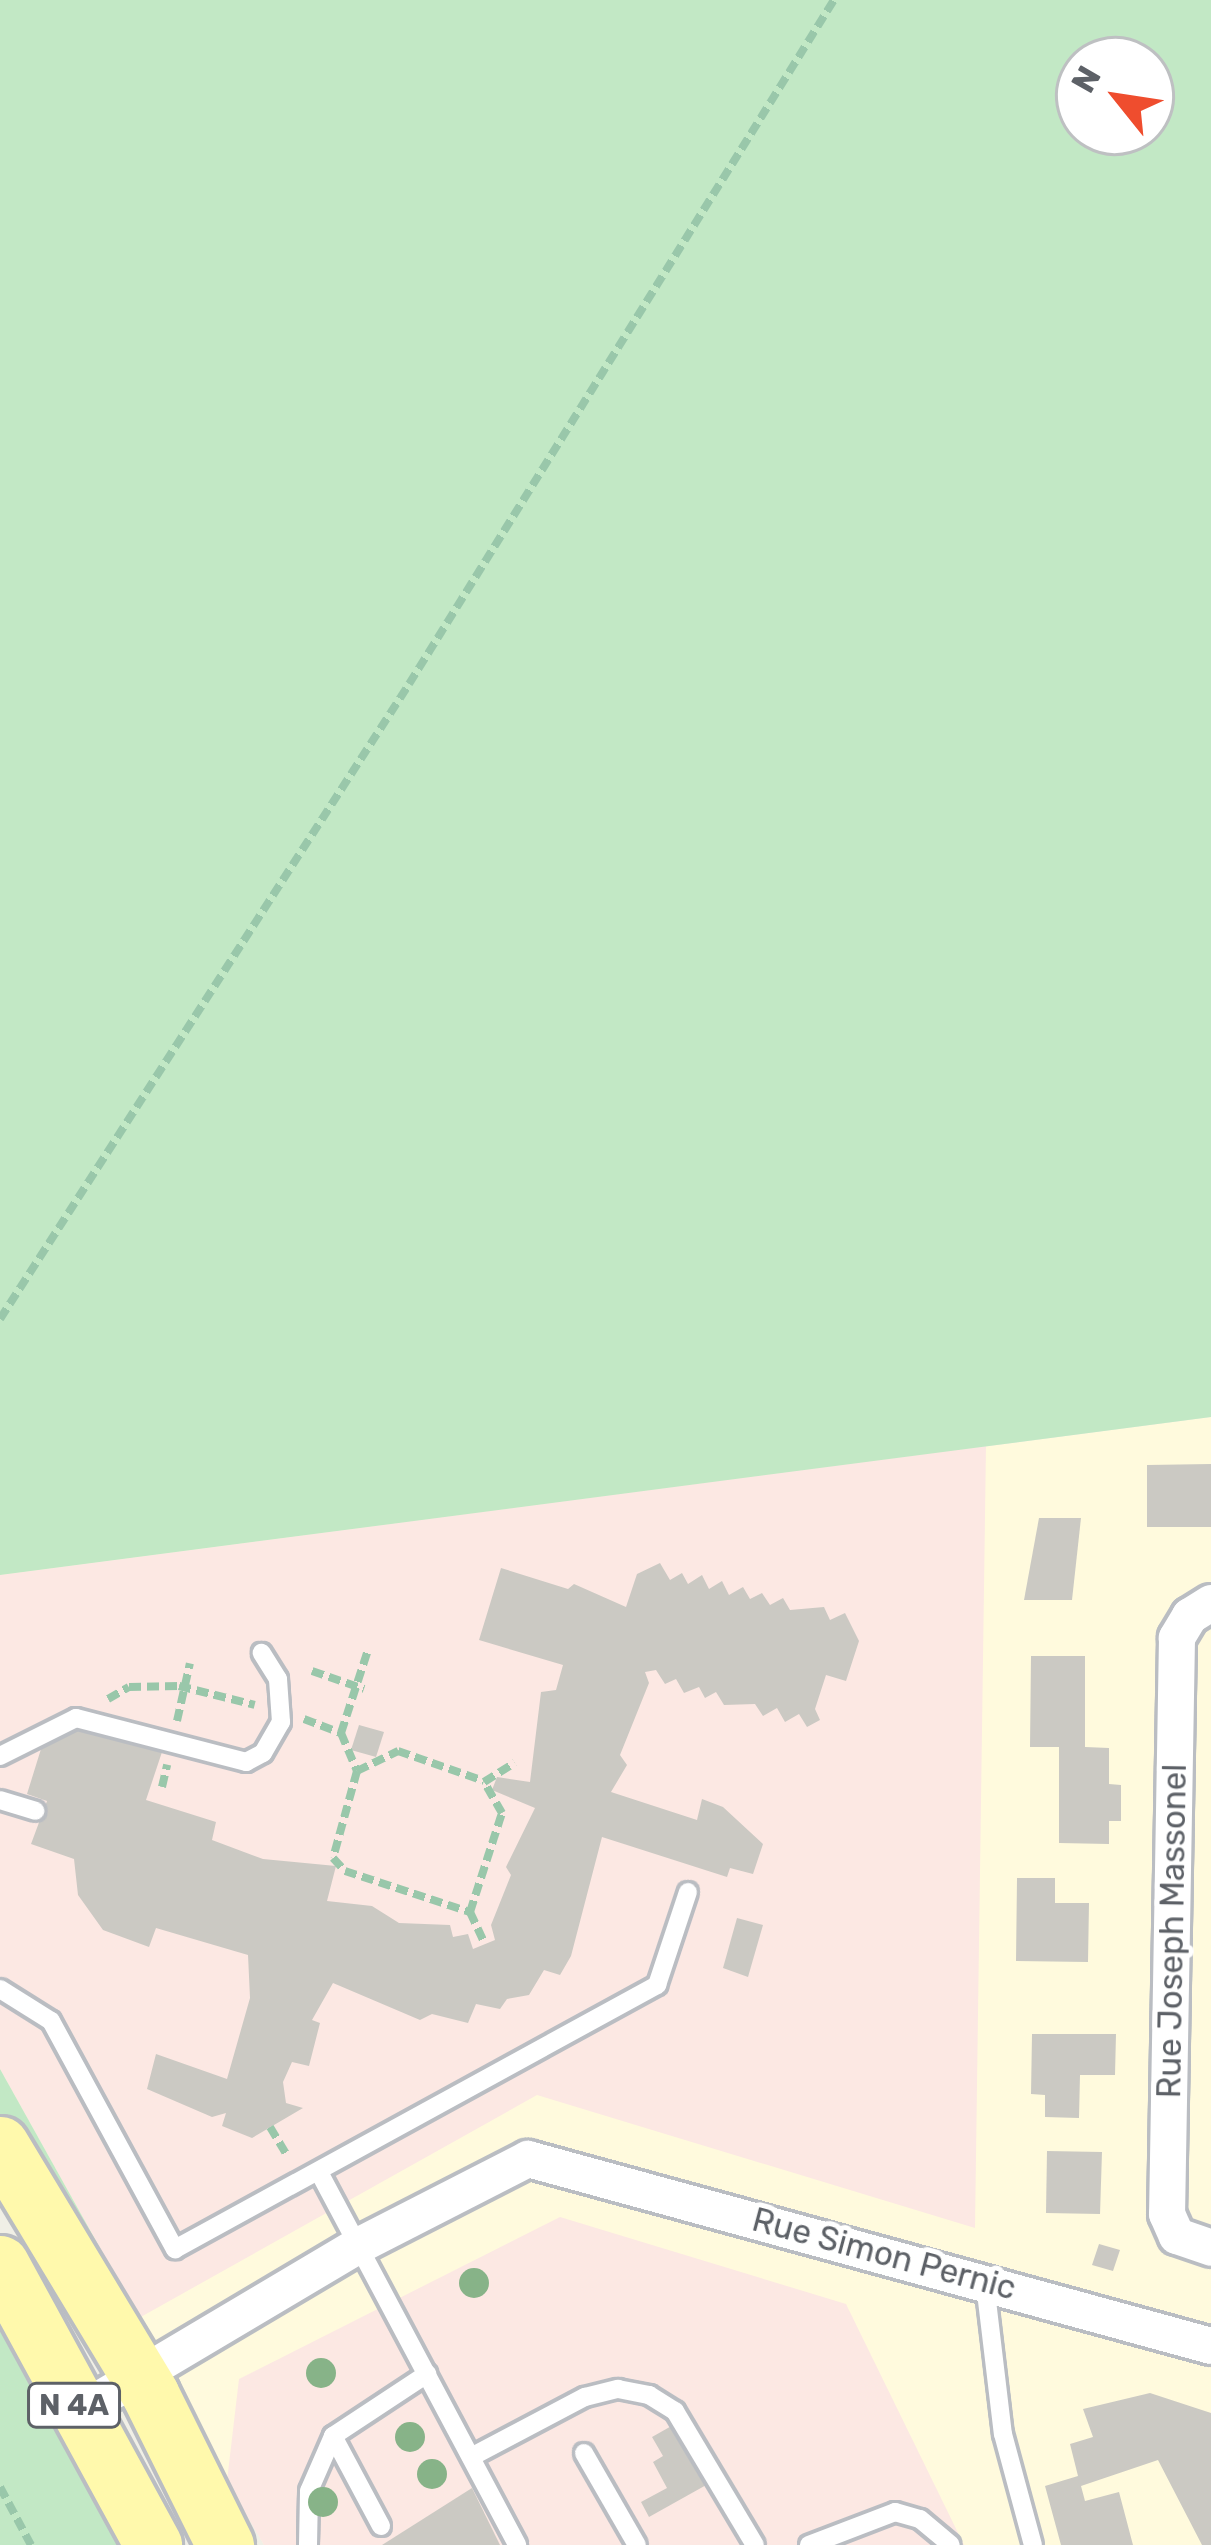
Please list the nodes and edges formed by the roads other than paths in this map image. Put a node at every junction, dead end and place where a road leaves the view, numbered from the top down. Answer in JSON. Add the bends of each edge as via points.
{"nodes":[{"id":1,"x":1211,"y":1603,"type":"edge"},
{"id":2,"x":262,"y":1653,"type":"dead end"},
{"id":3,"x":0,"y":1756,"type":"edge"},
{"id":4,"x":0,"y":1800,"type":"edge"},
{"id":5,"x":35,"y":1811,"type":"dead end"},
{"id":6,"x":688,"y":1892,"type":"dead end"},
{"id":7,"x":0,"y":1989,"type":"edge"},
{"id":8,"x":0,"y":2145,"type":"edge"},
{"id":9,"x":320,"y":2174,"type":"junction"},
{"id":10,"x":1211,"y":2248,"type":"edge"},
{"id":11,"x":364,"y":2256,"type":"junction"},
{"id":12,"x":0,"y":2264,"type":"edge"},
{"id":13,"x":985,"y":2279,"type":"junction"},
{"id":14,"x":1211,"y":2346,"type":"edge"},
{"id":15,"x":427,"y":2374,"type":"junction"},
{"id":16,"x":144,"y":2384,"type":"junction"},
{"id":17,"x":83,"y":2423,"type":"junction"},
{"id":18,"x":333,"y":2436,"type":"junction"},
{"id":19,"x":584,"y":2453,"type":"dead end"},
{"id":20,"x":471,"y":2457,"type":"junction"},
{"id":21,"x":380,"y":2526,"type":"dead end"},
{"id":22,"x":153,"y":2545,"type":"edge"},
{"id":23,"x":225,"y":2545,"type":"edge"},
{"id":24,"x":308,"y":2545,"type":"edge"},
{"id":25,"x":517,"y":2545,"type":"edge"},
{"id":26,"x":637,"y":2545,"type":"edge"},
{"id":27,"x":755,"y":2545,"type":"edge"},
{"id":28,"x":808,"y":2545,"type":"edge"},
{"id":29,"x":951,"y":2545,"type":"edge"},
{"id":30,"x":1033,"y":2545,"type":"edge"}],
"edges":[{"from":1,"to":10,"type":"street","name":"Rue Joseph Massonel","via":[[1190,1616],[1177,1638],[1167,2214],[1178,2236]]},
{"from":2,"to":3,"type":"lane","via":[[278,1679],[282,1711],[262,1753],[246,1762],[76,1718]]},
{"from":4,"to":5,"type":"lane"},
{"from":6,"to":9,"type":"lane","via":[[657,1985]]},
{"from":7,"to":9,"type":"lane","via":[[51,2021],[176,2249]]},
{"from":8,"to":16,"type":"main road","number":"N 4A"},
{"from":9,"to":11,"type":"lane"},
{"from":11,"to":13,"type":"street","name":"Rue Simon Pernic","via":[[556,2166]]},
{"from":11,"to":15,"type":"lane"},
{"from":11,"to":16,"type":"street","name":"Rue Simon Pernic"},
{"from":12,"to":17,"type":"main road","number":"N 4A"},
{"from":13,"to":14,"type":"street","name":"Rue Simon Pernic"},
{"from":13,"to":30,"type":"lane","via":[[1003,2434]]},
{"from":15,"to":18,"type":"lane"},
{"from":15,"to":20,"type":"lane"},
{"from":16,"to":17,"type":"street","name":"Rue Simon Pernic"},
{"from":16,"to":23,"type":"main road","number":"N 4A"},
{"from":17,"to":22,"type":"main road","number":"N 4A"},
{"from":18,"to":21,"type":"lane"},
{"from":18,"to":24,"type":"lane","via":[[309,2491]]},
{"from":19,"to":26,"type":"lane"},
{"from":20,"to":25,"type":"lane"},
{"from":20,"to":27,"type":"lane","via":[[585,2396],[618,2389],[650,2395],[675,2411]]},
{"from":28,"to":29,"type":"lane","via":[[895,2512],[920,2519]]}]}
